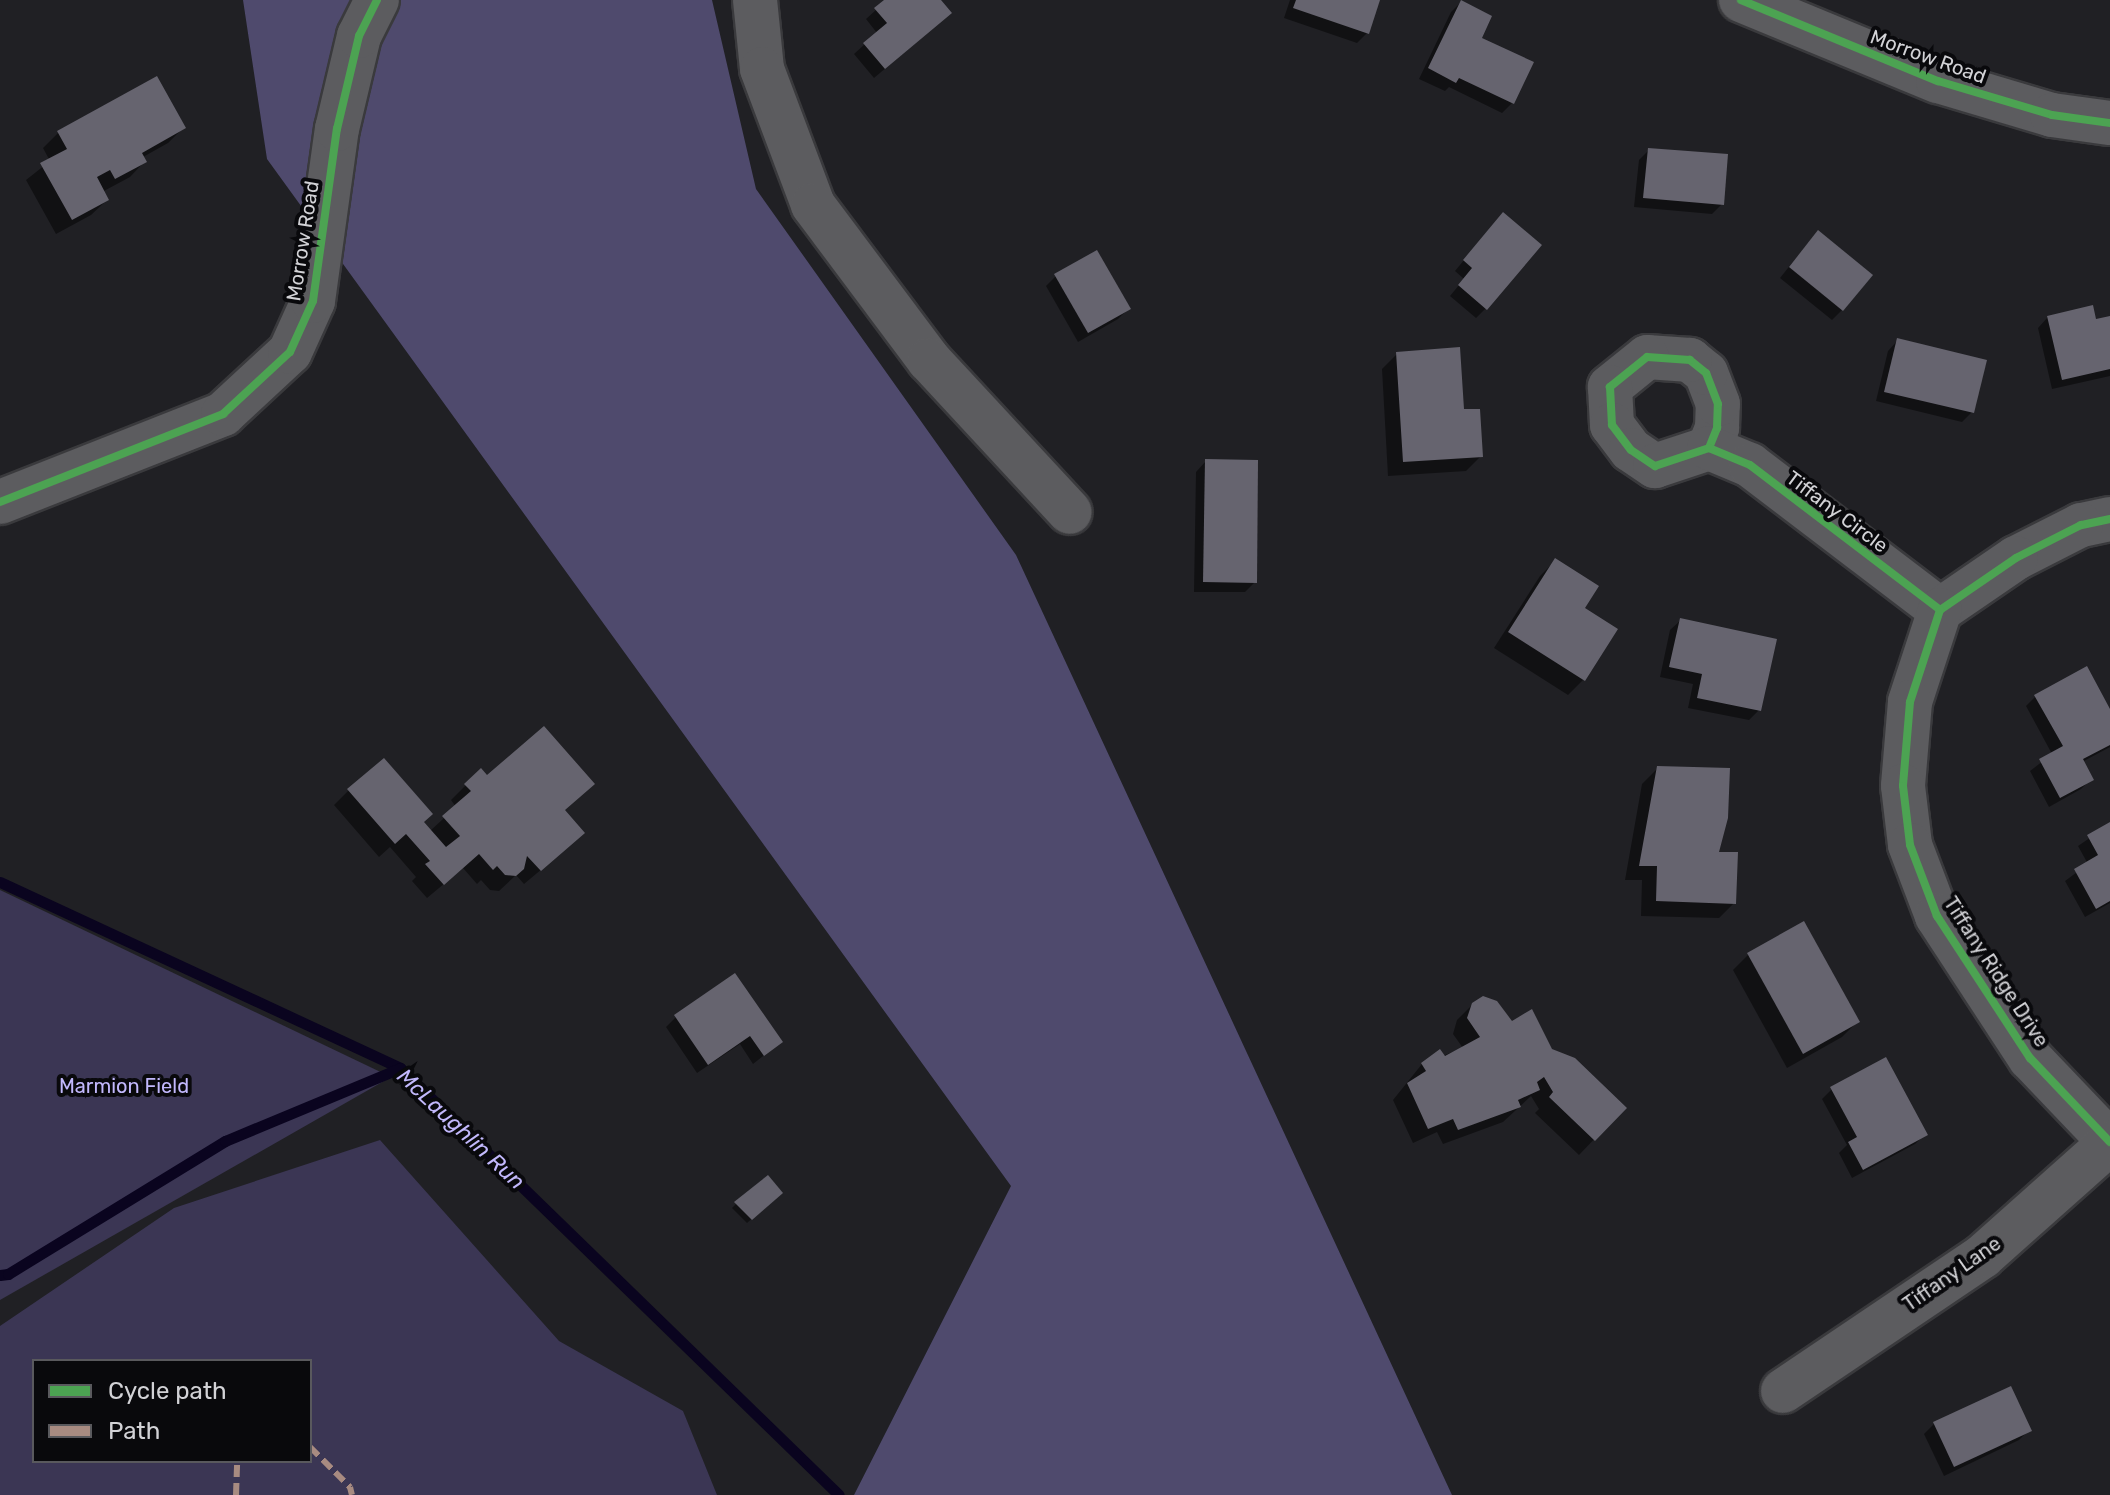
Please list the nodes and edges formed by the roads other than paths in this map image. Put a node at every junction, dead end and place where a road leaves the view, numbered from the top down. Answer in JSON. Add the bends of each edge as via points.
{"nodes":[{"id":1,"x":377,"y":0,"type":"edge"},
{"id":2,"x":755,"y":0,"type":"edge"},
{"id":3,"x":1741,"y":0,"type":"edge"},
{"id":4,"x":2110,"y":123,"type":"edge"},
{"id":5,"x":1709,"y":448,"type":"dead end"},
{"id":6,"x":0,"y":502,"type":"edge"},
{"id":7,"x":1070,"y":512,"type":"dead end"},
{"id":8,"x":2110,"y":519,"type":"edge"},
{"id":9,"x":1940,"y":610,"type":"junction"},
{"id":10,"x":2110,"y":1142,"type":"edge"},
{"id":11,"x":1783,"y":1391,"type":"dead end"}],
"edges":[{"from":1,"to":6,"type":"street","name":"Morrow Road","via":[[359,36],[337,129],[313,301],[290,352],[223,414]]},
{"from":2,"to":7,"type":"street","via":[[762,69],[813,205],[929,360]]},
{"from":3,"to":4,"type":"street","name":"Morrow Road","via":[[1938,81],[2052,115]]},
{"from":5,"to":9,"type":"street","name":"Tiffany Circle","via":[[1750,465]]},
{"from":8,"to":9,"type":"street","via":[[2081,525],[2016,558]]},
{"from":9,"to":10,"type":"street","name":"Tiffany Ridge Drive","via":[[1910,702],[1903,786],[1910,845],[1937,916],[2030,1058]]},
{"from":10,"to":11,"type":"street","name":"Tiffany Lane","via":[[1983,1256]]}]}
